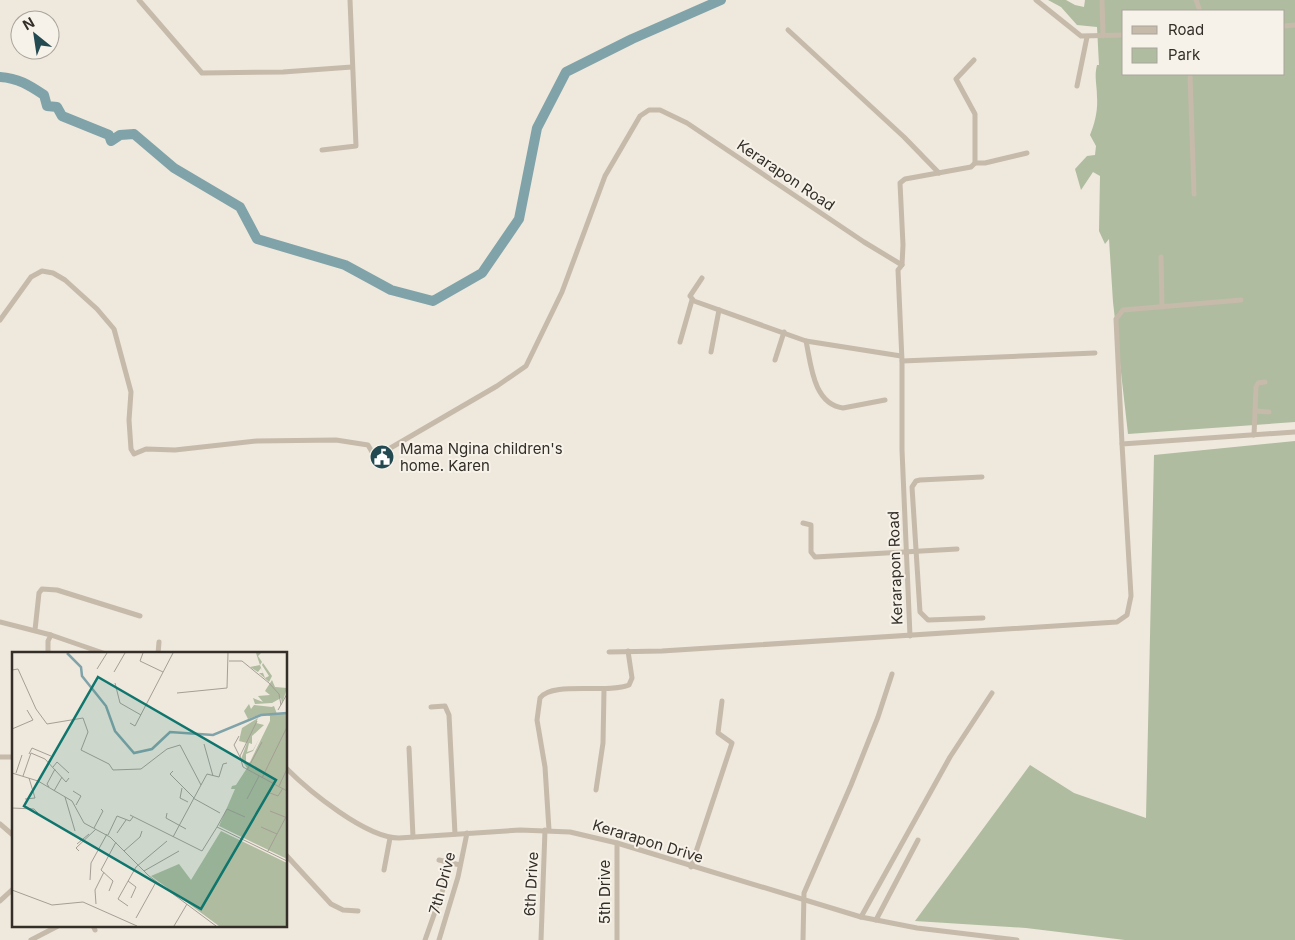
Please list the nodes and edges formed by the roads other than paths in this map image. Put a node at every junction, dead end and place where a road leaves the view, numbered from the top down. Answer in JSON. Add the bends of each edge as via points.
{"nodes":[{"id":1,"x":139,"y":0,"type":"edge"},
{"id":2,"x":350,"y":0,"type":"edge"},
{"id":3,"x":1036,"y":0,"type":"edge"},
{"id":4,"x":1102,"y":0,"type":"edge"},
{"id":5,"x":788,"y":30,"type":"dead end"},
{"id":6,"x":1122,"y":35,"type":"edge"},
{"id":7,"x":1103,"y":36,"type":"junction"},
{"id":8,"x":1087,"y":37,"type":"junction"},
{"id":9,"x":974,"y":60,"type":"dead end"},
{"id":10,"x":352,"y":68,"type":"junction"},
{"id":11,"x":1190,"y":75,"type":"edge"},
{"id":12,"x":1077,"y":86,"type":"dead end"},
{"id":13,"x":322,"y":150,"type":"dead end"},
{"id":14,"x":1027,"y":153,"type":"dead end"},
{"id":15,"x":975,"y":163,"type":"junction"},
{"id":16,"x":939,"y":173,"type":"junction"},
{"id":17,"x":1194,"y":194,"type":"dead end"},
{"id":18,"x":1161,"y":257,"type":"dead end"},
{"id":19,"x":902,"y":265,"type":"junction"},
{"id":20,"x":702,"y":278,"type":"dead end"},
{"id":21,"x":692,"y":300,"type":"junction"},
{"id":22,"x":1241,"y":300,"type":"dead end"},
{"id":23,"x":1162,"y":307,"type":"junction"},
{"id":24,"x":720,"y":310,"type":"junction"},
{"id":25,"x":0,"y":320,"type":"edge"},
{"id":26,"x":784,"y":332,"type":"junction"},
{"id":27,"x":806,"y":340,"type":"junction"},
{"id":28,"x":680,"y":342,"type":"dead end"},
{"id":29,"x":711,"y":352,"type":"dead end"},
{"id":30,"x":1094,"y":353,"type":"dead end"},
{"id":31,"x":901,"y":358,"type":"junction"},
{"id":32,"x":775,"y":360,"type":"dead end"},
{"id":33,"x":1265,"y":382,"type":"dead end"},
{"id":34,"x":886,"y":400,"type":"dead end"},
{"id":35,"x":1255,"y":411,"type":"junction"},
{"id":36,"x":1269,"y":412,"type":"dead end"},
{"id":37,"x":1295,"y":432,"type":"edge"},
{"id":38,"x":1254,"y":435,"type":"junction"},
{"id":39,"x":1122,"y":444,"type":"junction"},
{"id":40,"x":982,"y":477,"type":"dead end"},
{"id":41,"x":803,"y":523,"type":"dead end"},
{"id":42,"x":957,"y":549,"type":"dead end"},
{"id":43,"x":907,"y":551,"type":"junction"},
{"id":44,"x":917,"y":551,"type":"junction"},
{"id":45,"x":140,"y":616,"type":"dead end"},
{"id":46,"x":983,"y":618,"type":"dead end"},
{"id":47,"x":0,"y":622,"type":"edge"},
{"id":48,"x":35,"y":630,"type":"junction"},
{"id":49,"x":51,"y":635,"type":"junction"},
{"id":50,"x":910,"y":636,"type":"junction"},
{"id":51,"x":159,"y":642,"type":"dead end"},
{"id":52,"x":628,"y":651,"type":"junction"},
{"id":53,"x":48,"y":652,"type":"edge"},
{"id":54,"x":100,"y":652,"type":"edge"},
{"id":55,"x":158,"y":652,"type":"edge"},
{"id":56,"x":609,"y":652,"type":"dead end"},
{"id":57,"x":892,"y":674,"type":"dead end"},
{"id":58,"x":604,"y":690,"type":"junction"},
{"id":59,"x":992,"y":693,"type":"dead end"},
{"id":60,"x":722,"y":700,"type":"dead end"},
{"id":61,"x":431,"y":707,"type":"dead end"},
{"id":62,"x":409,"y":748,"type":"dead end"},
{"id":63,"x":288,"y":770,"type":"edge"},
{"id":64,"x":596,"y":790,"type":"dead end"},
{"id":65,"x":0,"y":824,"type":"edge"},
{"id":66,"x":547,"y":830,"type":"junction"},
{"id":67,"x":468,"y":833,"type":"junction"},
{"id":68,"x":12,"y":834,"type":"edge"},
{"id":69,"x":455,"y":834,"type":"junction"},
{"id":70,"x":413,"y":837,"type":"junction"},
{"id":71,"x":390,"y":838,"type":"junction"},
{"id":72,"x":918,"y":840,"type":"dead end"},
{"id":73,"x":617,"y":843,"type":"junction"},
{"id":74,"x":288,"y":857,"type":"edge"},
{"id":75,"x":439,"y":860,"type":"dead end"},
{"id":76,"x":460,"y":865,"type":"junction"},
{"id":77,"x":691,"y":867,"type":"junction"},
{"id":78,"x":384,"y":870,"type":"dead end"},
{"id":79,"x":447,"y":878,"type":"dead end"},
{"id":80,"x":12,"y":890,"type":"edge"},
{"id":81,"x":803,"y":900,"type":"junction"},
{"id":82,"x":0,"y":901,"type":"edge"},
{"id":83,"x":358,"y":911,"type":"dead end"},
{"id":84,"x":433,"y":917,"type":"junction"},
{"id":85,"x":860,"y":917,"type":"junction"},
{"id":86,"x":445,"y":919,"type":"junction"},
{"id":87,"x":876,"y":920,"type":"junction"},
{"id":88,"x":54,"y":928,"type":"edge"},
{"id":89,"x":964,"y":937,"type":"edge"},
{"id":90,"x":31,"y":940,"type":"edge"},
{"id":91,"x":425,"y":940,"type":"edge"},
{"id":92,"x":439,"y":940,"type":"edge"},
{"id":93,"x":541,"y":940,"type":"edge"},
{"id":94,"x":617,"y":940,"type":"edge"},
{"id":95,"x":803,"y":940,"type":"edge"},
{"id":96,"x":1017,"y":940,"type":"edge"}],
"edges":[{"from":1,"to":10,"type":"street","via":[[202,72]]},
{"from":2,"to":10,"type":"street"},
{"from":3,"to":8,"type":"street","via":[[1077,34]]},
{"from":4,"to":7,"type":"street"},
{"from":5,"to":16,"type":"street"},
{"from":6,"to":7,"type":"street"},
{"from":7,"to":8,"type":"street"},
{"from":8,"to":12,"type":"street"},
{"from":9,"to":15,"type":"street","via":[[956,79],[972,105]]},
{"from":10,"to":13,"type":"street","via":[[356,146]]},
{"from":11,"to":17,"type":"street"},
{"from":14,"to":15,"type":"street","via":[[985,164]]},
{"from":15,"to":16,"type":"street","via":[[971,167]]},
{"from":16,"to":19,"type":"street","via":[[900,183]]},
{"from":18,"to":23,"type":"street"},
{"from":19,"to":25,"type":"street","name":"Kerarapon Road","via":[[702,133],[665,111],[655,109],[644,113],[605,176],[565,284],[526,366],[375,457],[368,446],[336,440],[257,441],[175,450],[146,449],[134,454],[129,420],[131,392],[114,329],[97,309],[65,280],[42,271],[31,277]]},
{"from":19,"to":31,"type":"street","name":"Kerarapon Road","via":[[898,270]]},
{"from":20,"to":21,"type":"street","via":[[690,296]]},
{"from":21,"to":24,"type":"street"},
{"from":21,"to":28,"type":"street"},
{"from":22,"to":23,"type":"street","name":"Kerarapon Road"},
{"from":23,"to":39,"type":"street","name":"Kerarapon Road","via":[[1123,310],[1116,317]]},
{"from":24,"to":26,"type":"street"},
{"from":24,"to":29,"type":"street"},
{"from":26,"to":27,"type":"street"},
{"from":26,"to":32,"type":"street"},
{"from":27,"to":31,"type":"street"},
{"from":27,"to":34,"type":"street","via":[[817,386],[827,401],[843,408]]},
{"from":30,"to":31,"type":"street"},
{"from":31,"to":43,"type":"street","name":"Kerarapon Road"},
{"from":33,"to":35,"type":"street","via":[[1256,385]]},
{"from":35,"to":36,"type":"street"},
{"from":35,"to":38,"type":"street"},
{"from":37,"to":38,"type":"street"},
{"from":38,"to":39,"type":"street"},
{"from":39,"to":50,"type":"street","name":"Kerarapon Road","via":[[1131,596],[1125,617],[1117,622]]},
{"from":40,"to":44,"type":"street","via":[[914,483]]},
{"from":41,"to":43,"type":"street","via":[[811,525],[811,552],[815,557]]},
{"from":42,"to":44,"type":"street"},
{"from":43,"to":44,"type":"street"},
{"from":43,"to":50,"type":"street","name":"Kerarapon Road"},
{"from":44,"to":46,"type":"street","via":[[918,605],[922,616],[933,620]]},
{"from":45,"to":48,"type":"street","via":[[71,594],[42,589]]},
{"from":47,"to":48,"type":"street"},
{"from":48,"to":49,"type":"street"},
{"from":49,"to":53,"type":"street"},
{"from":49,"to":54,"type":"street"},
{"from":50,"to":52,"type":"street"},
{"from":51,"to":55,"type":"street"},
{"from":52,"to":56,"type":"street"},
{"from":52,"to":58,"type":"street","name":"6th Drive","via":[[631,683]]},
{"from":57,"to":81,"type":"street","via":[[878,717],[828,841],[812,871]]},
{"from":58,"to":64,"type":"street","via":[[603,743]]},
{"from":58,"to":66,"type":"street","name":"6th Drive","via":[[548,691],[540,698],[537,720],[545,767]]},
{"from":59,"to":85,"type":"street","via":[[950,757]]},
{"from":60,"to":77,"type":"street","via":[[718,733],[732,743]]},
{"from":61,"to":69,"type":"street","via":[[445,706],[449,715]]},
{"from":62,"to":70,"type":"street"},
{"from":63,"to":71,"type":"street","name":"Kerarapon Drive","via":[[303,785],[358,823],[375,834]]},
{"from":65,"to":68,"type":"street"},
{"from":66,"to":67,"type":"street","name":"Kerarapon Drive"},
{"from":66,"to":73,"type":"street","name":"Kerarapon Drive"},
{"from":66,"to":93,"type":"street","name":"6th Drive"},
{"from":67,"to":69,"type":"street","name":"Kerarapon Drive"},
{"from":67,"to":76,"type":"street","name":"7th Drive"},
{"from":69,"to":70,"type":"street","name":"Kerarapon Drive"},
{"from":70,"to":71,"type":"street","name":"Kerarapon Drive"},
{"from":71,"to":78,"type":"street"},
{"from":72,"to":87,"type":"street"},
{"from":73,"to":77,"type":"street","name":"Kerarapon Drive"},
{"from":73,"to":94,"type":"street","name":"5th Drive"},
{"from":74,"to":83,"type":"street","via":[[331,904],[343,910]]},
{"from":75,"to":76,"type":"street"},
{"from":76,"to":86,"type":"street","name":"7th Drive"},
{"from":77,"to":81,"type":"street","name":"Kerarapon Drive"},
{"from":79,"to":84,"type":"street"},
{"from":80,"to":82,"type":"street"},
{"from":81,"to":85,"type":"street","name":"Kerarapon Drive"},
{"from":81,"to":95,"type":"street"},
{"from":84,"to":86,"type":"street"},
{"from":84,"to":91,"type":"street"},
{"from":85,"to":87,"type":"street","name":"Kerarapon Drive"},
{"from":86,"to":92,"type":"street","name":"7th Drive"},
{"from":87,"to":89,"type":"street","name":"Kerarapon Drive"},
{"from":88,"to":90,"type":"street"},
{"from":89,"to":96,"type":"street","name":"Kerarapon Drive"}]}
